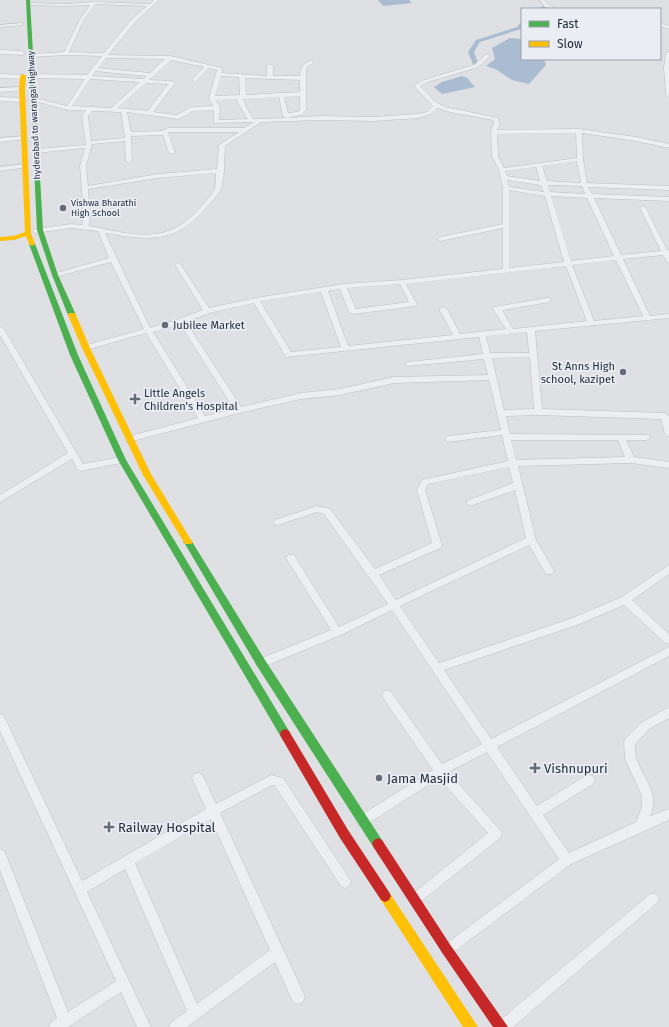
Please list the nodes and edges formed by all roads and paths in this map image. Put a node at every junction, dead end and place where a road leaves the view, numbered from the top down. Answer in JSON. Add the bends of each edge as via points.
{"nodes":[{"id":1,"x":157,"y":0,"type":"edge"},
{"id":2,"x":542,"y":0,"type":"edge"},
{"id":3,"x":26,"y":1,"type":"edge"},
{"id":4,"x":80,"y":2,"type":"edge"},
{"id":5,"x":94,"y":3,"type":"junction"},
{"id":6,"x":151,"y":5,"type":"junction"},
{"id":7,"x":552,"y":8,"type":"edge"},
{"id":8,"x":21,"y":24,"type":"junction"},
{"id":9,"x":0,"y":26,"type":"edge"},
{"id":10,"x":0,"y":52,"type":"edge"},
{"id":11,"x":22,"y":53,"type":"junction"},
{"id":12,"x":66,"y":53,"type":"junction"},
{"id":13,"x":669,"y":53,"type":"edge"},
{"id":14,"x":106,"y":55,"type":"junction"},
{"id":15,"x":32,"y":56,"type":"junction"},
{"id":16,"x":488,"y":56,"type":"dead end"},
{"id":17,"x":170,"y":58,"type":"junction"},
{"id":18,"x":310,"y":62,"type":"dead end"},
{"id":19,"x":270,"y":66,"type":"dead end"},
{"id":20,"x":207,"y":67,"type":"junction"},
{"id":21,"x":94,"y":69,"type":"junction"},
{"id":22,"x":219,"y":74,"type":"junction"},
{"id":23,"x":151,"y":75,"type":"junction"},
{"id":24,"x":0,"y":76,"type":"edge"},
{"id":25,"x":242,"y":76,"type":"junction"},
{"id":26,"x":27,"y":77,"type":"junction"},
{"id":27,"x":88,"y":77,"type":"junction"},
{"id":28,"x":270,"y":77,"type":"junction"},
{"id":29,"x":302,"y":78,"type":"junction"},
{"id":30,"x":195,"y":80,"type":"dead end"},
{"id":31,"x":143,"y":81,"type":"junction"},
{"id":32,"x":22,"y":89,"type":"junction"},
{"id":33,"x":0,"y":90,"type":"edge"},
{"id":34,"x":302,"y":94,"type":"junction"},
{"id":35,"x":281,"y":95,"type":"junction"},
{"id":36,"x":669,"y":95,"type":"edge"},
{"id":37,"x":241,"y":97,"type":"junction"},
{"id":38,"x":212,"y":98,"type":"junction"},
{"id":39,"x":0,"y":99,"type":"edge"},
{"id":40,"x":23,"y":100,"type":"junction"},
{"id":41,"x":34,"y":100,"type":"junction"},
{"id":42,"x":436,"y":106,"type":"junction"},
{"id":43,"x":68,"y":108,"type":"junction"},
{"id":44,"x":217,"y":108,"type":"junction"},
{"id":45,"x":90,"y":109,"type":"junction"},
{"id":46,"x":112,"y":110,"type":"junction"},
{"id":47,"x":124,"y":110,"type":"junction"},
{"id":48,"x":150,"y":113,"type":"junction"},
{"id":49,"x":286,"y":116,"type":"junction"},
{"id":50,"x":255,"y":121,"type":"junction"},
{"id":51,"x":245,"y":130,"type":"junction"},
{"id":52,"x":579,"y":131,"type":"junction"},
{"id":53,"x":494,"y":132,"type":"junction"},
{"id":54,"x":166,"y":133,"type":"junction"},
{"id":55,"x":129,"y":136,"type":"junction"},
{"id":56,"x":24,"y":138,"type":"junction"},
{"id":57,"x":0,"y":140,"type":"edge"},
{"id":58,"x":88,"y":144,"type":"junction"},
{"id":59,"x":669,"y":146,"type":"edge"},
{"id":60,"x":36,"y":152,"type":"junction"},
{"id":61,"x":172,"y":153,"type":"dead end"},
{"id":62,"x":580,"y":159,"type":"junction"},
{"id":63,"x":130,"y":161,"type":"dead end"},
{"id":64,"x":25,"y":166,"type":"junction"},
{"id":65,"x":539,"y":166,"type":"junction"},
{"id":66,"x":0,"y":169,"type":"edge"},
{"id":67,"x":502,"y":170,"type":"junction"},
{"id":68,"x":219,"y":171,"type":"junction"},
{"id":69,"x":504,"y":178,"type":"junction"},
{"id":70,"x":544,"y":183,"type":"junction"},
{"id":71,"x":584,"y":184,"type":"junction"},
{"id":72,"x":85,"y":188,"type":"junction"},
{"id":73,"x":506,"y":188,"type":"junction"},
{"id":74,"x":669,"y":188,"type":"edge"},
{"id":75,"x":547,"y":194,"type":"junction"},
{"id":76,"x":588,"y":196,"type":"junction"},
{"id":77,"x":669,"y":199,"type":"edge"},
{"id":78,"x":643,"y":208,"type":"dead end"},
{"id":79,"x":506,"y":225,"type":"junction"},
{"id":80,"x":84,"y":227,"type":"junction"},
{"id":81,"x":40,"y":230,"type":"junction"},
{"id":82,"x":101,"y":231,"type":"junction"},
{"id":83,"x":28,"y":233,"type":"junction"},
{"id":84,"x":0,"y":234,"type":"edge"},
{"id":85,"x":0,"y":239,"type":"edge"},
{"id":86,"x":440,"y":239,"type":"dead end"},
{"id":87,"x":666,"y":252,"type":"edge"},
{"id":88,"x":617,"y":257,"type":"junction"},
{"id":89,"x":113,"y":259,"type":"junction"},
{"id":90,"x":669,"y":261,"type":"edge"},
{"id":91,"x":568,"y":263,"type":"junction"},
{"id":92,"x":178,"y":266,"type":"dead end"},
{"id":93,"x":506,"y":270,"type":"junction"},
{"id":94,"x":55,"y":276,"type":"junction"},
{"id":95,"x":402,"y":282,"type":"junction"},
{"id":96,"x":343,"y":286,"type":"junction"},
{"id":97,"x":324,"y":289,"type":"junction"},
{"id":98,"x":256,"y":300,"type":"junction"},
{"id":99,"x":547,"y":300,"type":"dead end"},
{"id":100,"x":443,"y":309,"type":"dead end"},
{"id":101,"x":208,"y":311,"type":"junction"},
{"id":102,"x":669,"y":316,"type":"edge"},
{"id":103,"x":647,"y":318,"type":"junction"},
{"id":104,"x":182,"y":321,"type":"junction"},
{"id":105,"x":591,"y":323,"type":"junction"},
{"id":106,"x":0,"y":329,"type":"edge"},
{"id":107,"x":530,"y":329,"type":"junction"},
{"id":108,"x":148,"y":330,"type":"junction"},
{"id":109,"x":511,"y":331,"type":"junction"},
{"id":110,"x":482,"y":334,"type":"junction"},
{"id":111,"x":457,"y":336,"type":"junction"},
{"id":112,"x":86,"y":348,"type":"junction"},
{"id":113,"x":344,"y":348,"type":"junction"},
{"id":114,"x":533,"y":355,"type":"junction"},
{"id":115,"x":487,"y":356,"type":"junction"},
{"id":116,"x":408,"y":364,"type":"dead end"},
{"id":117,"x":493,"y":377,"type":"junction"},
{"id":118,"x":239,"y":410,"type":"junction"},
{"id":119,"x":538,"y":412,"type":"junction"},
{"id":120,"x":502,"y":413,"type":"junction"},
{"id":121,"x":667,"y":416,"type":"edge"},
{"id":122,"x":204,"y":419,"type":"junction"},
{"id":123,"x":669,"y":434,"type":"edge"},
{"id":124,"x":506,"y":435,"type":"junction"},
{"id":125,"x":646,"y":436,"type":"dead end"},
{"id":126,"x":621,"y":437,"type":"junction"},
{"id":127,"x":129,"y":439,"type":"junction"},
{"id":128,"x":448,"y":439,"type":"dead end"},
{"id":129,"x":73,"y":454,"type":"junction"},
{"id":130,"x":122,"y":460,"type":"junction"},
{"id":131,"x":631,"y":460,"type":"junction"},
{"id":132,"x":513,"y":463,"type":"junction"},
{"id":133,"x":669,"y":465,"type":"edge"},
{"id":134,"x":518,"y":485,"type":"junction"},
{"id":135,"x":0,"y":499,"type":"edge"},
{"id":136,"x":470,"y":503,"type":"dead end"},
{"id":137,"x":278,"y":522,"type":"dead end"},
{"id":138,"x":531,"y":540,"type":"junction"},
{"id":139,"x":291,"y":558,"type":"dead end"},
{"id":140,"x":669,"y":569,"type":"edge"},
{"id":141,"x":549,"y":572,"type":"dead end"},
{"id":142,"x":373,"y":574,"type":"junction"},
{"id":143,"x":625,"y":600,"type":"junction"},
{"id":144,"x":394,"y":605,"type":"junction"},
{"id":145,"x":337,"y":632,"type":"junction"},
{"id":146,"x":669,"y":640,"type":"edge"},
{"id":147,"x":669,"y":650,"type":"edge"},
{"id":148,"x":261,"y":663,"type":"junction"},
{"id":149,"x":436,"y":668,"type":"junction"},
{"id":150,"x":388,"y":695,"type":"dead end"},
{"id":151,"x":669,"y":712,"type":"edge"},
{"id":152,"x":2,"y":728,"type":"edge"},
{"id":153,"x":489,"y":745,"type":"junction"},
{"id":154,"x":440,"y":770,"type":"junction"},
{"id":155,"x":198,"y":778,"type":"dead end"},
{"id":156,"x":589,"y":780,"type":"dead end"},
{"id":157,"x":213,"y":811,"type":"junction"},
{"id":158,"x":535,"y":814,"type":"junction"},
{"id":159,"x":669,"y":814,"type":"edge"},
{"id":160,"x":362,"y":821,"type":"junction"},
{"id":161,"x":640,"y":826,"type":"junction"},
{"id":162,"x":0,"y":855,"type":"edge"},
{"id":163,"x":128,"y":860,"type":"junction"},
{"id":164,"x":567,"y":860,"type":"junction"},
{"id":165,"x":344,"y":882,"type":"dead end"},
{"id":166,"x":80,"y":889,"type":"junction"},
{"id":167,"x":415,"y":899,"type":"junction"},
{"id":168,"x":652,"y":899,"type":"dead end"},
{"id":169,"x":447,"y":950,"type":"junction"},
{"id":170,"x":278,"y":952,"type":"junction"},
{"id":171,"x":124,"y":983,"type":"junction"},
{"id":172,"x":298,"y":997,"type":"dead end"},
{"id":173,"x":194,"y":1013,"type":"junction"},
{"id":174,"x":60,"y":1024,"type":"edge"},
{"id":175,"x":144,"y":1027,"type":"edge"},
{"id":176,"x":176,"y":1027,"type":"edge"},
{"id":177,"x":471,"y":1027,"type":"edge"},
{"id":178,"x":502,"y":1027,"type":"edge"}],
"edges":[{"from":1,"to":6,"type":"street"},
{"from":2,"to":7,"type":"street"},
{"from":3,"to":4,"type":"street","via":[[65,6]]},
{"from":3,"to":8,"type":"main road"},
{"from":3,"to":15,"type":"main road","name":"hyderabad to warangal highway"},
{"from":4,"to":5,"type":"street"},
{"from":5,"to":6,"type":"street"},
{"from":5,"to":12,"type":"street","via":[[81,21]]},
{"from":6,"to":14,"type":"street","via":[[134,20]]},
{"from":8,"to":9,"type":"street"},
{"from":8,"to":11,"type":"main road"},
{"from":10,"to":11,"type":"street"},
{"from":11,"to":26,"type":"main road"},
{"from":12,"to":14,"type":"street"},
{"from":12,"to":15,"type":"street"},
{"from":13,"to":36,"type":"street"},
{"from":14,"to":17,"type":"street"},
{"from":14,"to":21,"type":"street"},
{"from":15,"to":26,"type":"main road","name":"hyderabad to warangal highway"},
{"from":16,"to":42,"type":"street","via":[[476,66],[417,86]]},
{"from":17,"to":20,"type":"street","via":[[196,62]]},
{"from":17,"to":23,"type":"street"},
{"from":18,"to":29,"type":"street","via":[[305,66]]},
{"from":19,"to":28,"type":"street"},
{"from":20,"to":22,"type":"street","via":[[220,69]]},
{"from":20,"to":30,"type":"street"},
{"from":21,"to":23,"type":"street"},
{"from":21,"to":27,"type":"street"},
{"from":22,"to":25,"type":"street"},
{"from":22,"to":38,"type":"street"},
{"from":23,"to":31,"type":"street"},
{"from":24,"to":26,"type":"street"},
{"from":25,"to":28,"type":"street"},
{"from":25,"to":37,"type":"street"},
{"from":26,"to":27,"type":"street"},
{"from":26,"to":32,"type":"main road"},
{"from":26,"to":41,"type":"main road","name":"hyderabad to warangal highway"},
{"from":27,"to":31,"type":"street"},
{"from":27,"to":43,"type":"street"},
{"from":28,"to":29,"type":"street"},
{"from":29,"to":34,"type":"street"},
{"from":31,"to":46,"type":"street"},
{"from":31,"to":48,"type":"street","via":[[172,84]]},
{"from":32,"to":33,"type":"street"},
{"from":32,"to":40,"type":"main road"},
{"from":34,"to":35,"type":"street"},
{"from":34,"to":49,"type":"street","via":[[302,112]]},
{"from":35,"to":37,"type":"street"},
{"from":35,"to":49,"type":"street"},
{"from":37,"to":38,"type":"street"},
{"from":37,"to":50,"type":"street","via":[[242,105]]},
{"from":38,"to":44,"type":"street"},
{"from":39,"to":40,"type":"street"},
{"from":40,"to":56,"type":"main road"},
{"from":41,"to":43,"type":"street"},
{"from":41,"to":60,"type":"main road","name":"hyderabad to warangal highway"},
{"from":42,"to":50,"type":"street","via":[[429,113],[418,116],[373,120],[320,118]]},
{"from":42,"to":53,"type":"street","via":[[496,119]]},
{"from":43,"to":45,"type":"street"},
{"from":44,"to":48,"type":"street","via":[[191,109],[178,117]]},
{"from":44,"to":50,"type":"street","via":[[216,122]]},
{"from":45,"to":46,"type":"street"},
{"from":45,"to":58,"type":"street","via":[[85,116]]},
{"from":46,"to":47,"type":"street"},
{"from":47,"to":48,"type":"street"},
{"from":47,"to":55,"type":"street"},
{"from":49,"to":50,"type":"street"},
{"from":50,"to":51,"type":"street"},
{"from":51,"to":54,"type":"street","via":[[174,129],[165,131]]},
{"from":51,"to":68,"type":"street","via":[[222,145]]},
{"from":52,"to":53,"type":"street"},
{"from":52,"to":59,"type":"street","via":[[636,138]]},
{"from":52,"to":62,"type":"street"},
{"from":53,"to":67,"type":"street","via":[[495,156]]},
{"from":54,"to":55,"type":"street"},
{"from":54,"to":61,"type":"street"},
{"from":55,"to":58,"type":"street"},
{"from":55,"to":63,"type":"street"},
{"from":56,"to":57,"type":"street"},
{"from":56,"to":64,"type":"main road"},
{"from":58,"to":60,"type":"street"},
{"from":58,"to":72,"type":"street","via":[[83,166]]},
{"from":60,"to":81,"type":"main road","name":"hyderabad to warangal highway"},
{"from":62,"to":65,"type":"street"},
{"from":62,"to":71,"type":"street"},
{"from":64,"to":66,"type":"street"},
{"from":64,"to":83,"type":"main road"},
{"from":65,"to":67,"type":"street"},
{"from":65,"to":70,"type":"street"},
{"from":67,"to":69,"type":"street"},
{"from":68,"to":72,"type":"street","via":[[158,176]]},
{"from":68,"to":82,"type":"street","via":[[218,190],[195,217],[179,228],[161,236],[140,237]]},
{"from":69,"to":70,"type":"street"},
{"from":69,"to":73,"type":"street"},
{"from":70,"to":71,"type":"street"},
{"from":70,"to":75,"type":"street"},
{"from":71,"to":74,"type":"street"},
{"from":71,"to":76,"type":"street"},
{"from":72,"to":80,"type":"street"},
{"from":73,"to":75,"type":"street"},
{"from":73,"to":79,"type":"street"},
{"from":75,"to":76,"type":"street"},
{"from":75,"to":91,"type":"street"},
{"from":76,"to":77,"type":"street"},
{"from":76,"to":88,"type":"street"},
{"from":78,"to":87,"type":"street"},
{"from":79,"to":86,"type":"street"},
{"from":79,"to":93,"type":"street"},
{"from":80,"to":81,"type":"street"},
{"from":80,"to":82,"type":"street"},
{"from":81,"to":83,"type":"street"},
{"from":81,"to":94,"type":"main road","name":"hyderabad to warangal highway"},
{"from":82,"to":89,"type":"street"},
{"from":83,"to":84,"type":"main road","via":[[13,231]]},
{"from":83,"to":85,"type":"main road"},
{"from":83,"to":130,"type":"main road","via":[[74,355]]},
{"from":87,"to":88,"type":"street"},
{"from":87,"to":90,"type":"street"},
{"from":88,"to":91,"type":"street"},
{"from":88,"to":103,"type":"street"},
{"from":89,"to":94,"type":"street"},
{"from":89,"to":108,"type":"street"},
{"from":91,"to":93,"type":"street"},
{"from":91,"to":105,"type":"street"},
{"from":92,"to":101,"type":"street"},
{"from":93,"to":95,"type":"street"},
{"from":94,"to":112,"type":"main road","name":"hyderabad to warangal highway"},
{"from":95,"to":96,"type":"street"},
{"from":95,"to":96,"type":"street","via":[[413,304],[353,312]]},
{"from":96,"to":97,"type":"street"},
{"from":97,"to":98,"type":"street"},
{"from":97,"to":113,"type":"street"},
{"from":98,"to":101,"type":"street"},
{"from":98,"to":113,"type":"street","via":[[289,355]]},
{"from":99,"to":109,"type":"street","via":[[497,309]]},
{"from":100,"to":111,"type":"street"},
{"from":101,"to":104,"type":"street"},
{"from":102,"to":103,"type":"street"},
{"from":103,"to":105,"type":"street"},
{"from":104,"to":108,"type":"street"},
{"from":104,"to":118,"type":"street"},
{"from":105,"to":107,"type":"street"},
{"from":106,"to":129,"type":"street"},
{"from":107,"to":109,"type":"street"},
{"from":107,"to":114,"type":"street"},
{"from":108,"to":112,"type":"street"},
{"from":108,"to":122,"type":"street"},
{"from":109,"to":110,"type":"street"},
{"from":110,"to":111,"type":"street"},
{"from":110,"to":115,"type":"street"},
{"from":111,"to":113,"type":"street"},
{"from":112,"to":127,"type":"main road","name":"hyderabad to warangal highway"},
{"from":114,"to":115,"type":"street"},
{"from":114,"to":119,"type":"street"},
{"from":115,"to":116,"type":"street"},
{"from":115,"to":117,"type":"street"},
{"from":117,"to":118,"type":"street","via":[[394,380],[340,392],[300,396]]},
{"from":117,"to":120,"type":"street"},
{"from":118,"to":122,"type":"street"},
{"from":119,"to":120,"type":"street"},
{"from":119,"to":121,"type":"street"},
{"from":120,"to":124,"type":"street"},
{"from":121,"to":123,"type":"street"},
{"from":122,"to":127,"type":"street"},
{"from":124,"to":126,"type":"street"},
{"from":124,"to":128,"type":"street"},
{"from":124,"to":132,"type":"street"},
{"from":125,"to":126,"type":"street"},
{"from":126,"to":131,"type":"street"},
{"from":127,"to":148,"type":"main road","name":"hyderabad to warangal highway","via":[[147,475]]},
{"from":129,"to":130,"type":"street","via":[[80,468]]},
{"from":129,"to":135,"type":"street"},
{"from":130,"to":177,"type":"main road","via":[[344,834]]},
{"from":131,"to":132,"type":"street"},
{"from":131,"to":133,"type":"street"},
{"from":132,"to":134,"type":"street"},
{"from":132,"to":142,"type":"street","via":[[425,482],[421,490],[437,545]]},
{"from":134,"to":136,"type":"street"},
{"from":134,"to":138,"type":"street"},
{"from":137,"to":142,"type":"street","via":[[317,509],[327,511]]},
{"from":138,"to":141,"type":"street"},
{"from":138,"to":144,"type":"street"},
{"from":139,"to":145,"type":"street"},
{"from":140,"to":143,"type":"street"},
{"from":142,"to":144,"type":"street"},
{"from":143,"to":146,"type":"street"},
{"from":143,"to":149,"type":"street","via":[[573,622]]},
{"from":144,"to":145,"type":"street"},
{"from":144,"to":149,"type":"street"},
{"from":145,"to":148,"type":"street"},
{"from":147,"to":153,"type":"street"},
{"from":148,"to":160,"type":"main road","name":"hyderabad to warangal highway"},
{"from":149,"to":153,"type":"street"},
{"from":150,"to":154,"type":"street"},
{"from":151,"to":161,"type":"street","via":[[645,726],[629,742],[631,759],[648,796],[648,807]]},
{"from":152,"to":166,"type":"street"},
{"from":153,"to":154,"type":"street"},
{"from":153,"to":158,"type":"street"},
{"from":154,"to":160,"type":"street"},
{"from":154,"to":167,"type":"street","via":[[496,834]]},
{"from":155,"to":157,"type":"street"},
{"from":156,"to":158,"type":"street"},
{"from":157,"to":163,"type":"street"},
{"from":157,"to":165,"type":"street","via":[[267,781],[279,782]]},
{"from":157,"to":170,"type":"street"},
{"from":158,"to":164,"type":"street"},
{"from":159,"to":161,"type":"street"},
{"from":160,"to":167,"type":"main road","name":"hyderabad to warangal highway"},
{"from":161,"to":164,"type":"street"},
{"from":162,"to":174,"type":"street"},
{"from":163,"to":166,"type":"street"},
{"from":163,"to":173,"type":"street"},
{"from":164,"to":169,"type":"street"},
{"from":166,"to":171,"type":"street"},
{"from":167,"to":169,"type":"main road","name":"hyderabad to warangal highway"},
{"from":168,"to":178,"type":"street"},
{"from":169,"to":178,"type":"main road","name":"hyderabad to warangal highway"},
{"from":170,"to":172,"type":"street"},
{"from":170,"to":173,"type":"street"},
{"from":171,"to":174,"type":"street"},
{"from":171,"to":175,"type":"street"},
{"from":173,"to":176,"type":"street"}]}
